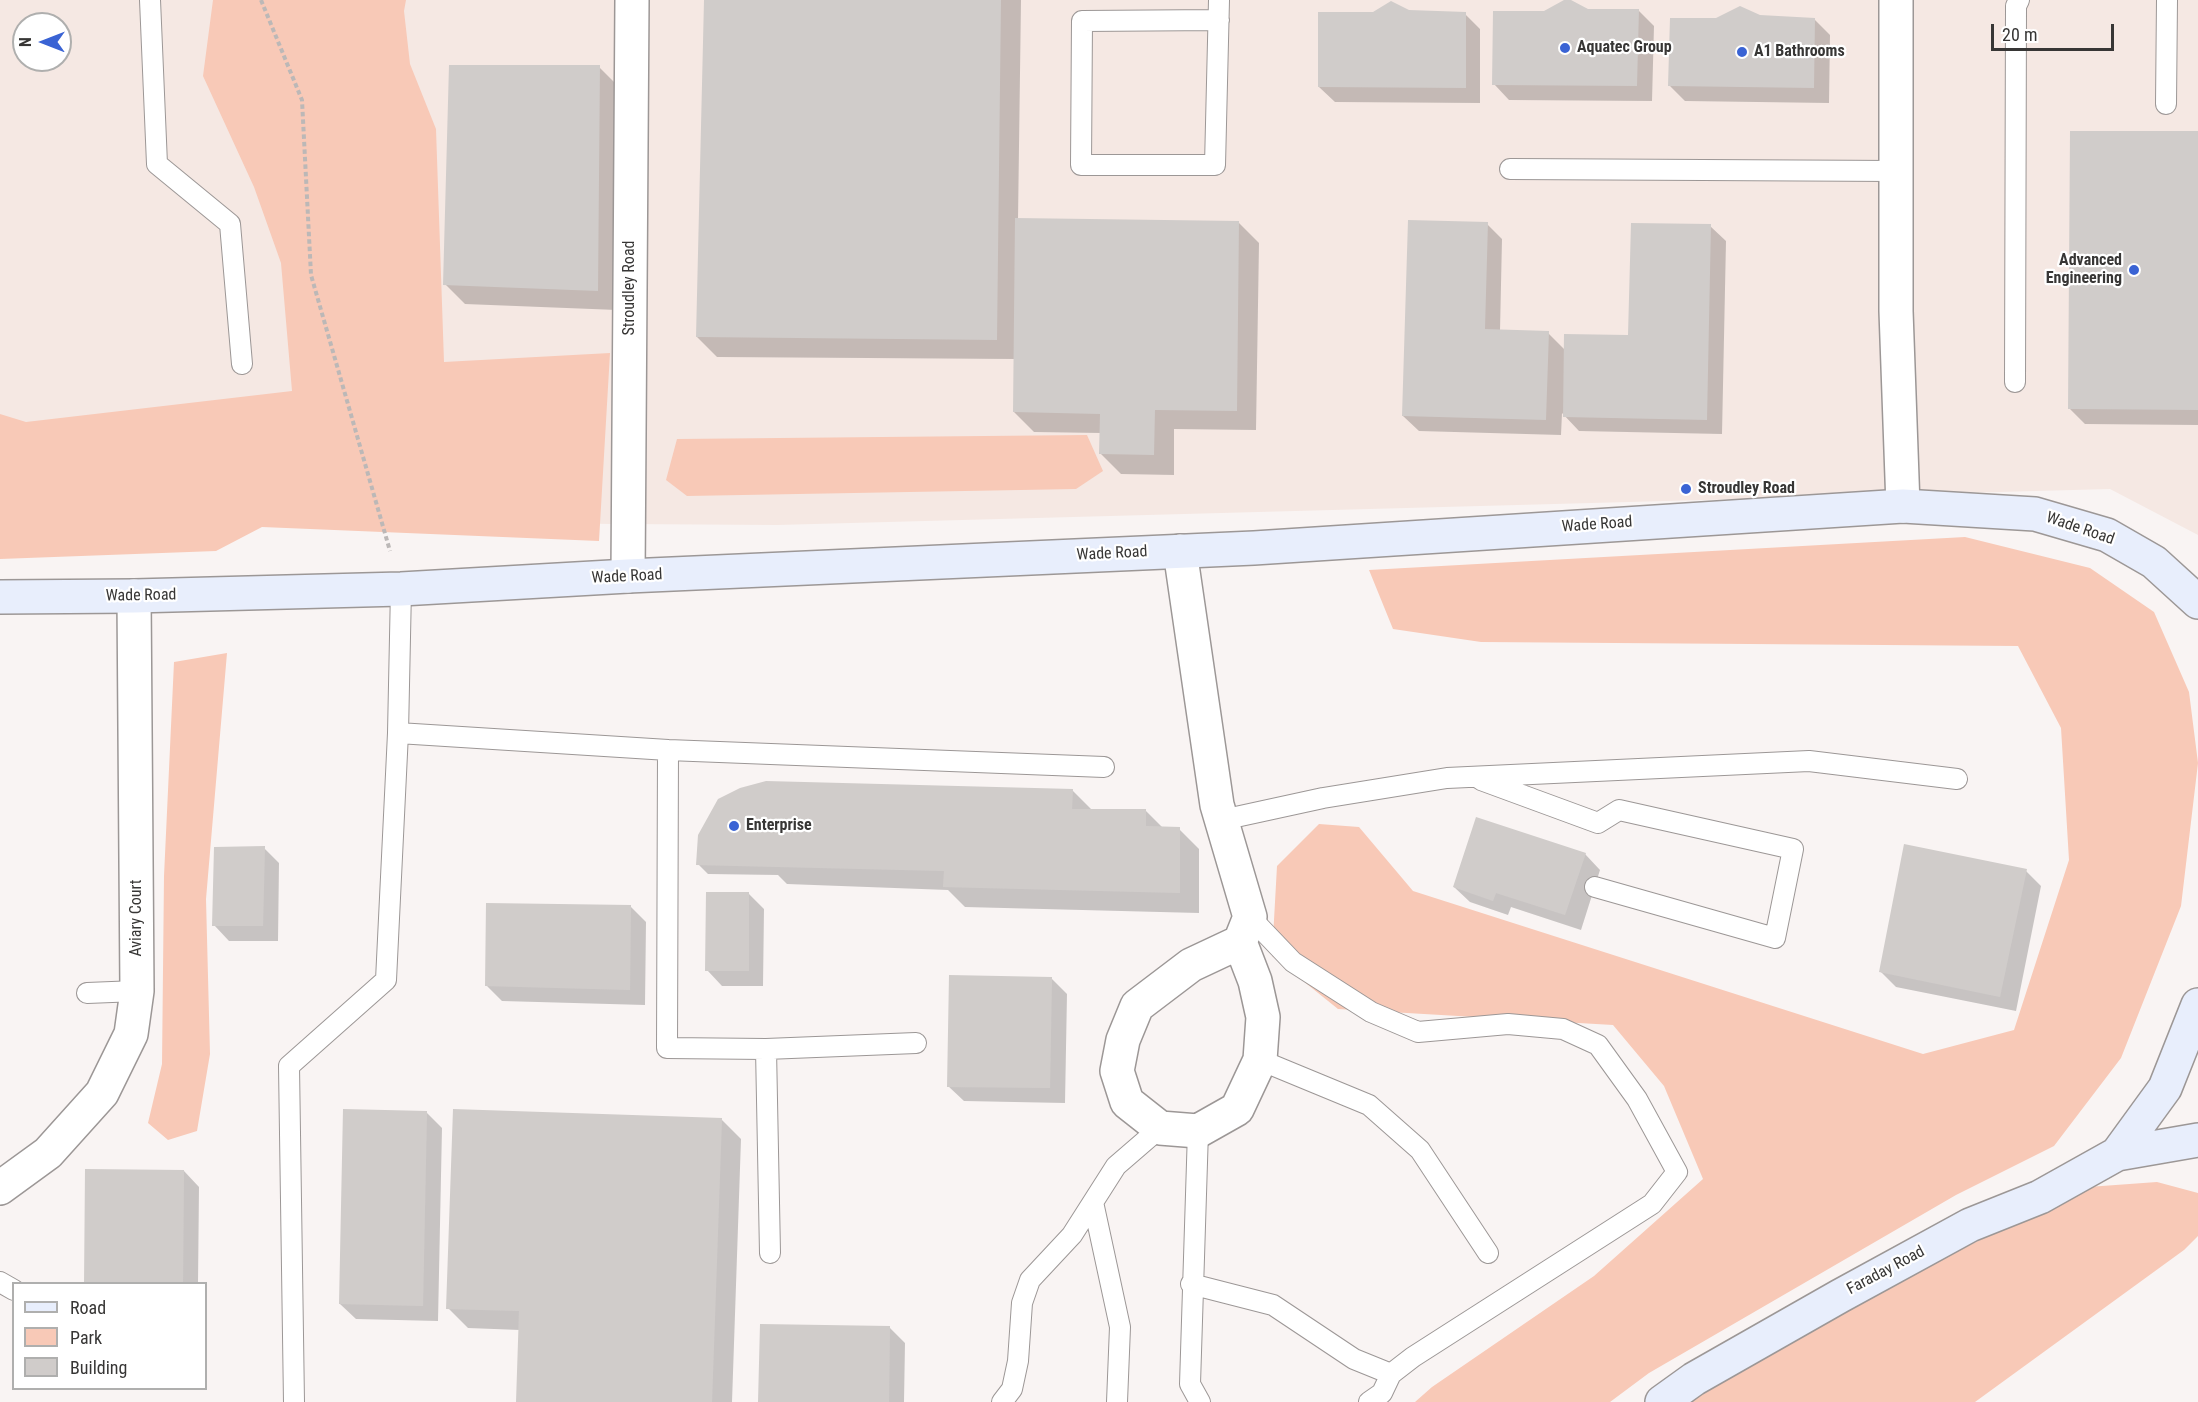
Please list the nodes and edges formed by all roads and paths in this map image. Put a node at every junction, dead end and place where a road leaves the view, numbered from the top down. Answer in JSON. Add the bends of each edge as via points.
{"nodes":[{"id":1,"x":150,"y":0,"type":"edge"},
{"id":2,"x":261,"y":0,"type":"edge"},
{"id":3,"x":632,"y":0,"type":"edge"},
{"id":4,"x":1219,"y":0,"type":"edge"},
{"id":5,"x":1896,"y":0,"type":"edge"},
{"id":6,"x":2019,"y":0,"type":"edge"},
{"id":7,"x":2167,"y":0,"type":"edge"},
{"id":8,"x":1219,"y":20,"type":"junction"},
{"id":9,"x":2166,"y":104,"type":"dead end"},
{"id":10,"x":1510,"y":169,"type":"dead end"},
{"id":11,"x":1896,"y":171,"type":"junction"},
{"id":12,"x":242,"y":364,"type":"dead end"},
{"id":13,"x":2015,"y":382,"type":"dead end"},
{"id":14,"x":1903,"y":506,"type":"junction"},
{"id":15,"x":1180,"y":551,"type":"junction"},
{"id":16,"x":628,"y":576,"type":"junction"},
{"id":17,"x":401,"y":590,"type":"junction"},
{"id":18,"x":134,"y":596,"type":"junction"},
{"id":19,"x":0,"y":597,"type":"edge"},
{"id":20,"x":2198,"y":602,"type":"edge"},
{"id":21,"x":398,"y":734,"type":"junction"},
{"id":22,"x":668,"y":750,"type":"junction"},
{"id":23,"x":1104,"y":767,"type":"dead end"},
{"id":24,"x":1473,"y":777,"type":"junction"},
{"id":25,"x":1957,"y":779,"type":"dead end"},
{"id":26,"x":1222,"y":820,"type":"junction"},
{"id":27,"x":1596,"y":886,"type":"dead end"},
{"id":28,"x":1245,"y":929,"type":"junction"},
{"id":29,"x":137,"y":991,"type":"junction"},
{"id":30,"x":87,"y":993,"type":"dead end"},
{"id":31,"x":2198,"y":1005,"type":"edge"},
{"id":32,"x":916,"y":1043,"type":"dead end"},
{"id":33,"x":766,"y":1050,"type":"junction"},
{"id":34,"x":1260,"y":1060,"type":"junction"},
{"id":35,"x":1160,"y":1128,"type":"junction"},
{"id":36,"x":1198,"y":1131,"type":"junction"},
{"id":37,"x":2198,"y":1140,"type":"edge"},
{"id":38,"x":2116,"y":1154,"type":"junction"},
{"id":39,"x":0,"y":1188,"type":"edge"},
{"id":40,"x":1093,"y":1202,"type":"junction"},
{"id":41,"x":770,"y":1253,"type":"dead end"},
{"id":42,"x":1488,"y":1253,"type":"dead end"},
{"id":43,"x":1191,"y":1284,"type":"junction"},
{"id":44,"x":1391,"y":1374,"type":"junction"},
{"id":45,"x":294,"y":1402,"type":"edge"},
{"id":46,"x":1002,"y":1402,"type":"edge"},
{"id":47,"x":1117,"y":1402,"type":"edge"},
{"id":48,"x":1200,"y":1402,"type":"edge"},
{"id":49,"x":1369,"y":1402,"type":"edge"},
{"id":50,"x":1662,"y":1402,"type":"edge"}],
"edges":[{"from":1,"to":12,"type":"lane","via":[[157,164],[230,224]]},
{"from":2,"to":17,"type":"path","via":[[302,100],[311,275]]},
{"from":3,"to":16,"type":"street","name":"Stroudley Road"},
{"from":4,"to":8,"type":"lane"},
{"from":5,"to":11,"type":"street"},
{"from":6,"to":13,"type":"lane"},
{"from":7,"to":9,"type":"lane"},
{"from":8,"to":8,"type":"lane","via":[[1215,165],[1081,165],[1082,21]]},
{"from":10,"to":11,"type":"lane"},
{"from":11,"to":14,"type":"street"},
{"from":14,"to":15,"type":"street","name":"Wade Road"},
{"from":14,"to":20,"type":"street","name":"Wade Road","via":[[2036,514],[2107,535],[2154,562]]},
{"from":15,"to":16,"type":"street","name":"Wade Road"},
{"from":15,"to":26,"type":"street"},
{"from":16,"to":17,"type":"street","name":"Wade Road"},
{"from":17,"to":18,"type":"street","name":"Wade Road"},
{"from":17,"to":21,"type":"lane"},
{"from":18,"to":19,"type":"street","name":"Wade Road"},
{"from":18,"to":29,"type":"street","name":"Aviary Court"},
{"from":21,"to":22,"type":"lane"},
{"from":21,"to":45,"type":"lane","via":[[386,980],[289,1066]]},
{"from":22,"to":23,"type":"lane"},
{"from":22,"to":33,"type":"lane","via":[[667,1048]]},
{"from":24,"to":25,"type":"lane","via":[[1809,762]]},
{"from":24,"to":26,"type":"lane","via":[[1323,798]]},
{"from":24,"to":27,"type":"lane","via":[[1598,823],[1619,810],[1794,849],[1775,938]]},
{"from":26,"to":28,"type":"street"},
{"from":28,"to":34,"type":"street","via":[[1263,1017]]},
{"from":28,"to":35,"type":"street","via":[[1137,1005],[1123,1040],[1117,1071],[1127,1102]]},
{"from":28,"to":44,"type":"lane","via":[[1371,1012],[1418,1032],[1508,1024],[1563,1029],[1598,1045],[1637,1099],[1677,1172],[1652,1204]]},
{"from":29,"to":30,"type":"lane"},
{"from":29,"to":39,"type":"street","name":"Aviary Court","via":[[131,1034],[102,1094],[48,1153]]},
{"from":31,"to":38,"type":"street","name":"Faraday Road","via":[[2165,1088]]},
{"from":32,"to":33,"type":"lane"},
{"from":33,"to":41,"type":"lane"},
{"from":34,"to":36,"type":"street","via":[[1237,1108]]},
{"from":34,"to":42,"type":"lane","via":[[1369,1105],[1419,1150]]},
{"from":35,"to":36,"type":"street"},
{"from":35,"to":40,"type":"lane","via":[[1116,1166]]},
{"from":36,"to":43,"type":"lane"},
{"from":37,"to":38,"type":"street","name":"Faraday Road"},
{"from":38,"to":50,"type":"street","name":"Faraday Road","via":[[2040,1197],[1970,1225],[1840,1296],[1694,1379]]},
{"from":40,"to":46,"type":"lane","via":[[1072,1235],[1030,1280],[1022,1303],[1012,1389]]},
{"from":40,"to":47,"type":"lane","via":[[1120,1327]]},
{"from":43,"to":44,"type":"lane","via":[[1273,1305],[1353,1359]]},
{"from":43,"to":48,"type":"lane","via":[[1190,1384]]},
{"from":44,"to":49,"type":"lane","via":[[1382,1393]]}]}
